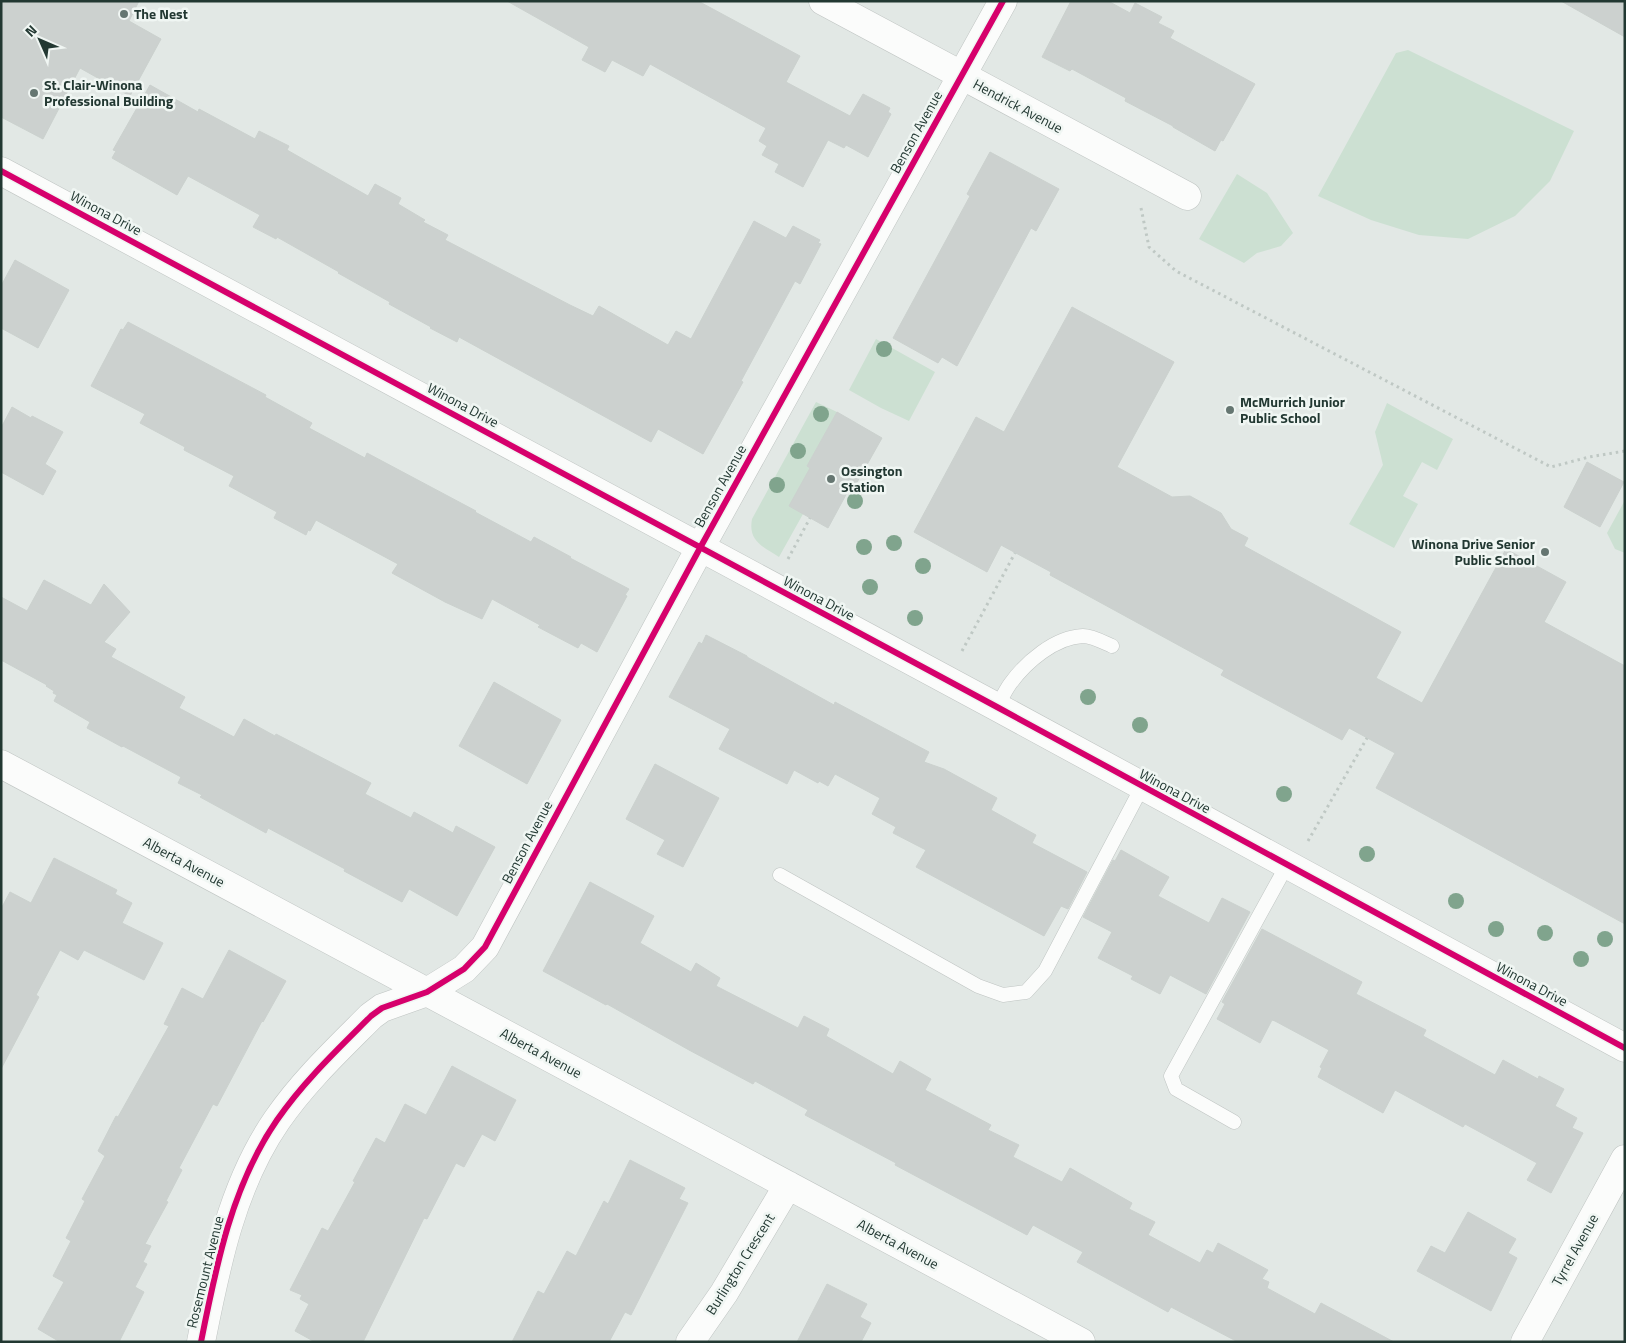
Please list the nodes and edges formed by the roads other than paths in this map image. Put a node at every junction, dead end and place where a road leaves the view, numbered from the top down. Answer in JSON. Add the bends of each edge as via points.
{"nodes":[{"id":1,"x":823,"y":1,"type":"edge"},
{"id":2,"x":1003,"y":1,"type":"edge"},
{"id":3,"x":962,"y":76,"type":"junction"},
{"id":4,"x":1,"y":171,"type":"edge"},
{"id":5,"x":1187,"y":196,"type":"dead end"},
{"id":6,"x":700,"y":548,"type":"junction"},
{"id":7,"x":1112,"y":646,"type":"dead end"},
{"id":8,"x":997,"y":707,"type":"junction"},
{"id":9,"x":2,"y":765,"type":"edge"},
{"id":10,"x":1142,"y":787,"type":"junction"},
{"id":11,"x":1287,"y":865,"type":"junction"},
{"id":12,"x":780,"y":875,"type":"dead end"},
{"id":13,"x":427,"y":992,"type":"junction"},
{"id":14,"x":1625,"y":1048,"type":"edge"},
{"id":15,"x":1234,"y":1122,"type":"dead end"},
{"id":16,"x":1625,"y":1159,"type":"edge"},
{"id":17,"x":788,"y":1185,"type":"junction"},
{"id":18,"x":201,"y":1342,"type":"edge"},
{"id":19,"x":690,"y":1342,"type":"edge"},
{"id":20,"x":1081,"y":1342,"type":"edge"},
{"id":21,"x":1525,"y":1342,"type":"edge"}],
"edges":[{"from":1,"to":3,"type":"street","name":"Hendrick Avenue"},
{"from":2,"to":3,"type":"street","name":"Benson Avenue"},
{"from":3,"to":5,"type":"street","name":"Hendrick Avenue"},
{"from":3,"to":6,"type":"street","name":"Benson Avenue"},
{"from":4,"to":6,"type":"street","name":"Winona Drive"},
{"from":6,"to":8,"type":"street","name":"Winona Drive"},
{"from":6,"to":13,"type":"street","name":"Benson Avenue","via":[[485,947],[464,969]]},
{"from":7,"to":8,"type":"lane","via":[[1084,636],[1067,638],[1025,666]]},
{"from":8,"to":10,"type":"street","name":"Winona Drive"},
{"from":9,"to":13,"type":"street","name":"Alberta Avenue"},
{"from":10,"to":11,"type":"street","name":"Winona Drive"},
{"from":10,"to":12,"type":"lane","via":[[1045,971],[1026,992],[1003,996],[978,986]]},
{"from":11,"to":14,"type":"street","name":"Winona Drive"},
{"from":11,"to":15,"type":"lane","via":[[1171,1076],[1176,1089]]},
{"from":13,"to":17,"type":"street","name":"Alberta Avenue"},
{"from":13,"to":18,"type":"street","name":"Rosemount Avenue","via":[[382,1008],[371,1016],[303,1086],[276,1121],[251,1165],[233,1212],[217,1263]]},
{"from":16,"to":21,"type":"street","name":"Tyrrel Avenue"},
{"from":17,"to":19,"type":"street","name":"Burlington Crescent","via":[[724,1294]]},
{"from":17,"to":20,"type":"street","name":"Alberta Avenue"}]}
